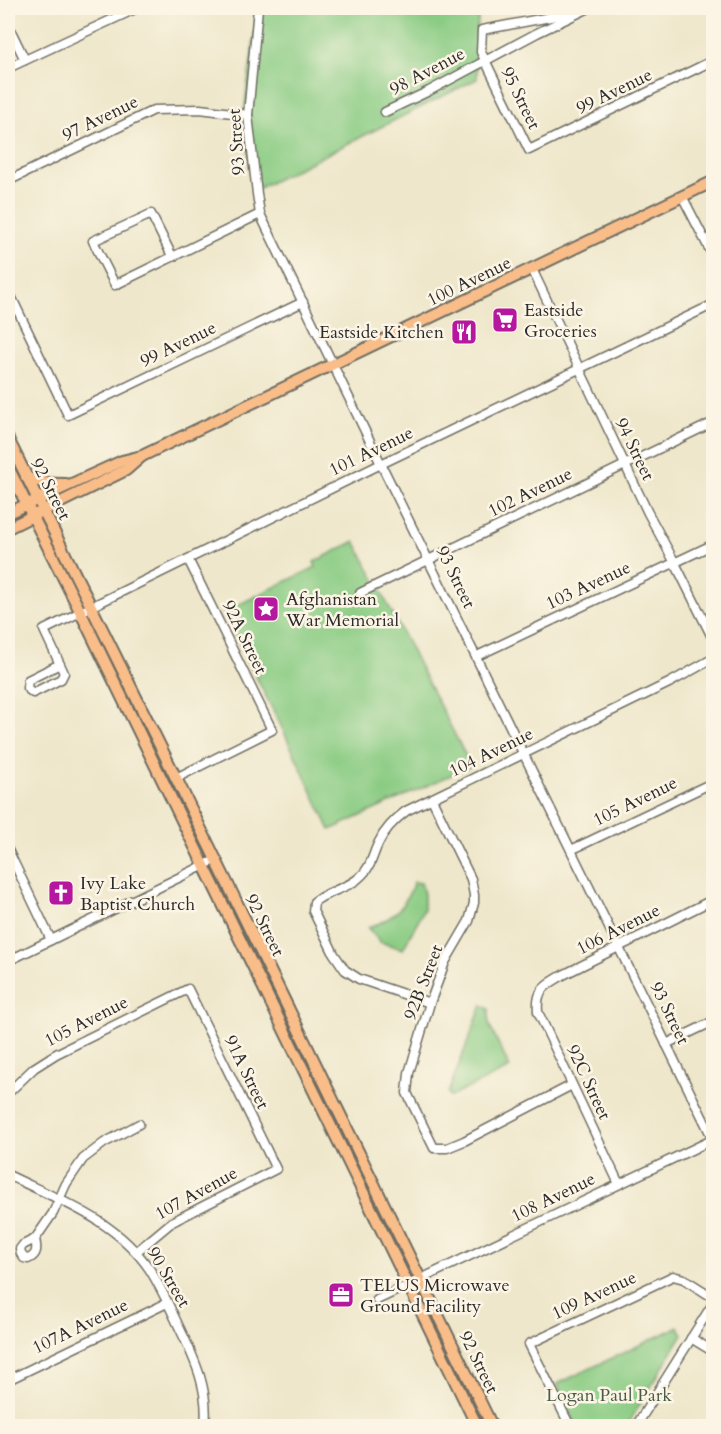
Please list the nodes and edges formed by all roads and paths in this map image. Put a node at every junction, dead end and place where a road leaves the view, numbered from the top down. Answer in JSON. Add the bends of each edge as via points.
{"nodes":[{"id":1,"x":137,"y":8,"type":"edge"},
{"id":2,"x":258,"y":8,"type":"edge"},
{"id":3,"x":586,"y":9,"type":"edge"},
{"id":4,"x":8,"y":25,"type":"edge"},
{"id":5,"x":25,"y":60,"type":"junction"},
{"id":6,"x":484,"y":60,"type":"junction"},
{"id":7,"x":714,"y":60,"type":"edge"},
{"id":8,"x":8,"y":68,"type":"edge"},
{"id":9,"x":386,"y":112,"type":"dead end"},
{"id":10,"x":248,"y":115,"type":"junction"},
{"id":11,"x":529,"y":150,"type":"joint"},
{"id":12,"x":8,"y":181,"type":"edge"},
{"id":13,"x":714,"y":181,"type":"edge"},
{"id":14,"x":682,"y":196,"type":"junction"},
{"id":15,"x":260,"y":214,"type":"junction"},
{"id":16,"x":172,"y":256,"type":"junction"},
{"id":17,"x":714,"y":258,"type":"edge"},
{"id":18,"x":532,"y":269,"type":"junction"},
{"id":19,"x":8,"y":290,"type":"edge"},
{"id":20,"x":303,"y":302,"type":"junction"},
{"id":21,"x":714,"y":304,"type":"edge"},
{"id":22,"x":333,"y":364,"type":"junction"},
{"id":23,"x":578,"y":368,"type":"junction"},
{"id":24,"x":714,"y":422,"type":"edge"},
{"id":25,"x":8,"y":439,"type":"edge"},
{"id":26,"x":142,"y":456,"type":"junction"},
{"id":27,"x":381,"y":464,"type":"junction"},
{"id":28,"x":624,"y":465,"type":"junction"},
{"id":29,"x":8,"y":467,"type":"edge"},
{"id":30,"x":26,"y":477,"type":"junction"},
{"id":31,"x":73,"y":484,"type":"junction"},
{"id":32,"x":27,"y":505,"type":"junction"},
{"id":33,"x":41,"y":505,"type":"junction"},
{"id":34,"x":8,"y":513,"type":"edge"},
{"id":35,"x":32,"y":515,"type":"junction"},
{"id":36,"x":8,"y":528,"type":"edge"},
{"id":37,"x":714,"y":544,"type":"edge"},
{"id":38,"x":188,"y":559,"type":"junction"},
{"id":39,"x":429,"y":560,"type":"junction"},
{"id":40,"x":675,"y":563,"type":"junction"},
{"id":41,"x":360,"y":593,"type":"dead end"},
{"id":42,"x":85,"y":609,"type":"junction"},
{"id":43,"x":714,"y":641,"type":"edge"},
{"id":44,"x":477,"y":656,"type":"junction"},
{"id":45,"x":714,"y":657,"type":"edge"},
{"id":46,"x":60,"y":664,"type":"dead end"},
{"id":47,"x":524,"y":754,"type":"junction"},
{"id":48,"x":176,"y":778,"type":"junction"},
{"id":49,"x":714,"y":782,"type":"edge"},
{"id":50,"x":432,"y":799,"type":"junction"},
{"id":51,"x":8,"y":850,"type":"edge"},
{"id":52,"x":571,"y":850,"type":"junction"},
{"id":53,"x":215,"y":860,"type":"junction"},
{"id":54,"x":204,"y":866,"type":"junction"},
{"id":55,"x":714,"y":899,"type":"edge"},
{"id":56,"x":51,"y":940,"type":"junction"},
{"id":57,"x":619,"y":947,"type":"junction"},
{"id":58,"x":8,"y":961,"type":"edge"},
{"id":59,"x":188,"y":989,"type":"joint"},
{"id":60,"x":540,"y":993,"type":"joint"},
{"id":61,"x":430,"y":1004,"type":"junction"},
{"id":62,"x":714,"y":1021,"type":"edge"},
{"id":63,"x":666,"y":1044,"type":"junction"},
{"id":64,"x":572,"y":1085,"type":"junction"},
{"id":65,"x":8,"y":1093,"type":"edge"},
{"id":66,"x":139,"y":1124,"type":"dead end"},
{"id":67,"x":713,"y":1140,"type":"edge"},
{"id":68,"x":276,"y":1169,"type":"joint"},
{"id":69,"x":8,"y":1175,"type":"edge"},
{"id":70,"x":619,"y":1184,"type":"junction"},
{"id":71,"x":58,"y":1199,"type":"junction"},
{"id":72,"x":35,"y":1239,"type":"dead end"},
{"id":73,"x":136,"y":1252,"type":"junction"},
{"id":74,"x":420,"y":1280,"type":"junction"},
{"id":75,"x":408,"y":1286,"type":"junction"},
{"id":76,"x":377,"y":1300,"type":"dead end"},
{"id":77,"x":714,"y":1300,"type":"edge"},
{"id":78,"x":167,"y":1303,"type":"junction"},
{"id":79,"x":691,"y":1338,"type":"junction"},
{"id":80,"x":714,"y":1352,"type":"edge"},
{"id":81,"x":8,"y":1380,"type":"edge"},
{"id":82,"x":205,"y":1426,"type":"edge"},
{"id":83,"x":477,"y":1426,"type":"edge"},
{"id":84,"x":492,"y":1426,"type":"edge"},
{"id":85,"x":570,"y":1426,"type":"edge"},
{"id":86,"x":634,"y":1426,"type":"edge"}],
"edges":[{"from":1,"to":5,"type":"street"},
{"from":2,"to":10,"type":"street","name":"93 Street"},
{"from":3,"to":6,"type":"street","name":"98 Avenue"},
{"from":3,"to":6,"type":"street","name":"98 Avenue","via":[[482,30],[480,52]]},
{"from":4,"to":5,"type":"street"},
{"from":5,"to":8,"type":"street"},
{"from":6,"to":9,"type":"street","name":"98 Avenue"},
{"from":6,"to":11,"type":"street","name":"95 Street"},
{"from":7,"to":11,"type":"street","name":"99 Avenue"},
{"from":10,"to":12,"type":"street","name":"97 Avenue","via":[[200,109],[154,110]]},
{"from":10,"to":15,"type":"street","name":"93 Street"},
{"from":13,"to":14,"type":"main road","name":"100 Avenue"},
{"from":14,"to":17,"type":"street"},
{"from":14,"to":18,"type":"main road","name":"100 Avenue"},
{"from":15,"to":16,"type":"street"},
{"from":15,"to":20,"type":"street","name":"93 Street"},
{"from":16,"to":16,"type":"street","via":[[151,214],[93,241],[115,285]]},
{"from":18,"to":22,"type":"main road","name":"100 Avenue"},
{"from":18,"to":23,"type":"street","name":"94 Street"},
{"from":19,"to":20,"type":"street","name":"99 Avenue","via":[[68,416]]},
{"from":20,"to":22,"type":"street","name":"93 Street"},
{"from":21,"to":23,"type":"street","name":"101 Avenue"},
{"from":22,"to":26,"type":"main road","name":"100 Avenue"},
{"from":22,"to":27,"type":"street","name":"93 Street"},
{"from":23,"to":27,"type":"street","name":"101 Avenue"},
{"from":23,"to":28,"type":"street","name":"94 Street"},
{"from":24,"to":28,"type":"street","name":"102 Avenue"},
{"from":25,"to":30,"type":"main road","name":"92 Street"},
{"from":26,"to":31,"type":"main road","name":"100 Avenue","via":[[122,460]]},
{"from":26,"to":33,"type":"main road","name":"100 Avenue","via":[[126,470]]},
{"from":27,"to":38,"type":"street","name":"101 Avenue"},
{"from":27,"to":39,"type":"street","name":"93 Street"},
{"from":28,"to":39,"type":"street","name":"102 Avenue"},
{"from":28,"to":40,"type":"street","name":"94 Street"},
{"from":29,"to":32,"type":"main road","name":"92 Street"},
{"from":30,"to":31,"type":"main road","via":[[46,484]]},
{"from":30,"to":33,"type":"main road","name":"92 Street"},
{"from":31,"to":33,"type":"main road","name":"100 Avenue"},
{"from":32,"to":33,"type":"main road","name":"100 Avenue"},
{"from":32,"to":34,"type":"main road","name":"100 Avenue"},
{"from":32,"to":35,"type":"main road","name":"92 Street"},
{"from":33,"to":35,"type":"main road","name":"100 Avenue"},
{"from":33,"to":42,"type":"main road","name":"92 Street"},
{"from":35,"to":36,"type":"main road","name":"100 Avenue"},
{"from":35,"to":42,"type":"main road","name":"92 Street"},
{"from":37,"to":40,"type":"street","name":"103 Avenue"},
{"from":38,"to":42,"type":"street","name":"101 Avenue"},
{"from":38,"to":48,"type":"street","name":"92A Street","via":[[272,730]]},
{"from":39,"to":41,"type":"street","name":"102 Avenue"},
{"from":39,"to":44,"type":"street","name":"93 Street"},
{"from":40,"to":43,"type":"street","name":"94 Street"},
{"from":40,"to":44,"type":"street","name":"103 Avenue"},
{"from":42,"to":46,"type":"street","name":"101 Avenue","via":[[44,630]]},
{"from":42,"to":48,"type":"main road","name":"92 Street"},
{"from":42,"to":54,"type":"main road","name":"92 Street"},
{"from":44,"to":47,"type":"street","name":"93 Street"},
{"from":45,"to":47,"type":"street","name":"104 Avenue"},
{"from":47,"to":50,"type":"street","name":"104 Avenue"},
{"from":47,"to":52,"type":"street","name":"93 Street"},
{"from":48,"to":53,"type":"main road","name":"92 Street"},
{"from":49,"to":52,"type":"street","name":"105 Avenue"},
{"from":50,"to":61,"type":"street","name":"92B Street","via":[[471,879],[474,903],[469,921],[445,962]]},
{"from":50,"to":61,"type":"street","name":"104 Avenue","via":[[391,824],[362,877],[320,898],[313,906],[345,970],[359,979]]},
{"from":51,"to":56,"type":"street"},
{"from":52,"to":57,"type":"street","name":"93 Street"},
{"from":53,"to":54,"type":"street"},
{"from":53,"to":74,"type":"main road","name":"92 Street"},
{"from":54,"to":56,"type":"street"},
{"from":54,"to":75,"type":"main road","name":"92 Street"},
{"from":55,"to":57,"type":"street","name":"106 Avenue"},
{"from":56,"to":58,"type":"street"},
{"from":57,"to":60,"type":"street","name":"106 Avenue","via":[[563,975]]},
{"from":57,"to":63,"type":"street","name":"93 Street"},
{"from":59,"to":65,"type":"street","name":"105 Avenue","via":[[56,1054],[34,1068]]},
{"from":59,"to":68,"type":"street","name":"91A Street"},
{"from":60,"to":64,"type":"street","name":"92C Street","via":[[538,1012]]},
{"from":61,"to":64,"type":"street","name":"92B Street","via":[[409,1073],[407,1093],[434,1148],[464,1141]]},
{"from":62,"to":63,"type":"street"},
{"from":63,"to":67,"type":"street","name":"93 Street"},
{"from":64,"to":70,"type":"street","name":"92C Street"},
{"from":66,"to":71,"type":"street","via":[[82,1160]]},
{"from":67,"to":70,"type":"street","name":"108 Avenue"},
{"from":68,"to":73,"type":"street","name":"107 Avenue","via":[[172,1222]]},
{"from":69,"to":71,"type":"street","name":"90 Street"},
{"from":70,"to":74,"type":"street","name":"108 Avenue"},
{"from":71,"to":72,"type":"street"},
{"from":71,"to":73,"type":"street","name":"90 Street","via":[[95,1217]]},
{"from":73,"to":78,"type":"street","name":"90 Street"},
{"from":74,"to":75,"type":"street","name":"108 Avenue"},
{"from":74,"to":84,"type":"main road","name":"92 Street"},
{"from":75,"to":76,"type":"street","name":"108 Avenue"},
{"from":75,"to":83,"type":"main road","name":"92 Street"},
{"from":77,"to":79,"type":"street"},
{"from":77,"to":85,"type":"street","name":"109 Avenue","via":[[673,1276],[529,1344]]},
{"from":78,"to":81,"type":"street","name":"107A Avenue"},
{"from":78,"to":82,"type":"street","name":"90 Street","via":[[201,1376]]},
{"from":79,"to":80,"type":"street"},
{"from":79,"to":86,"type":"street"}]}
